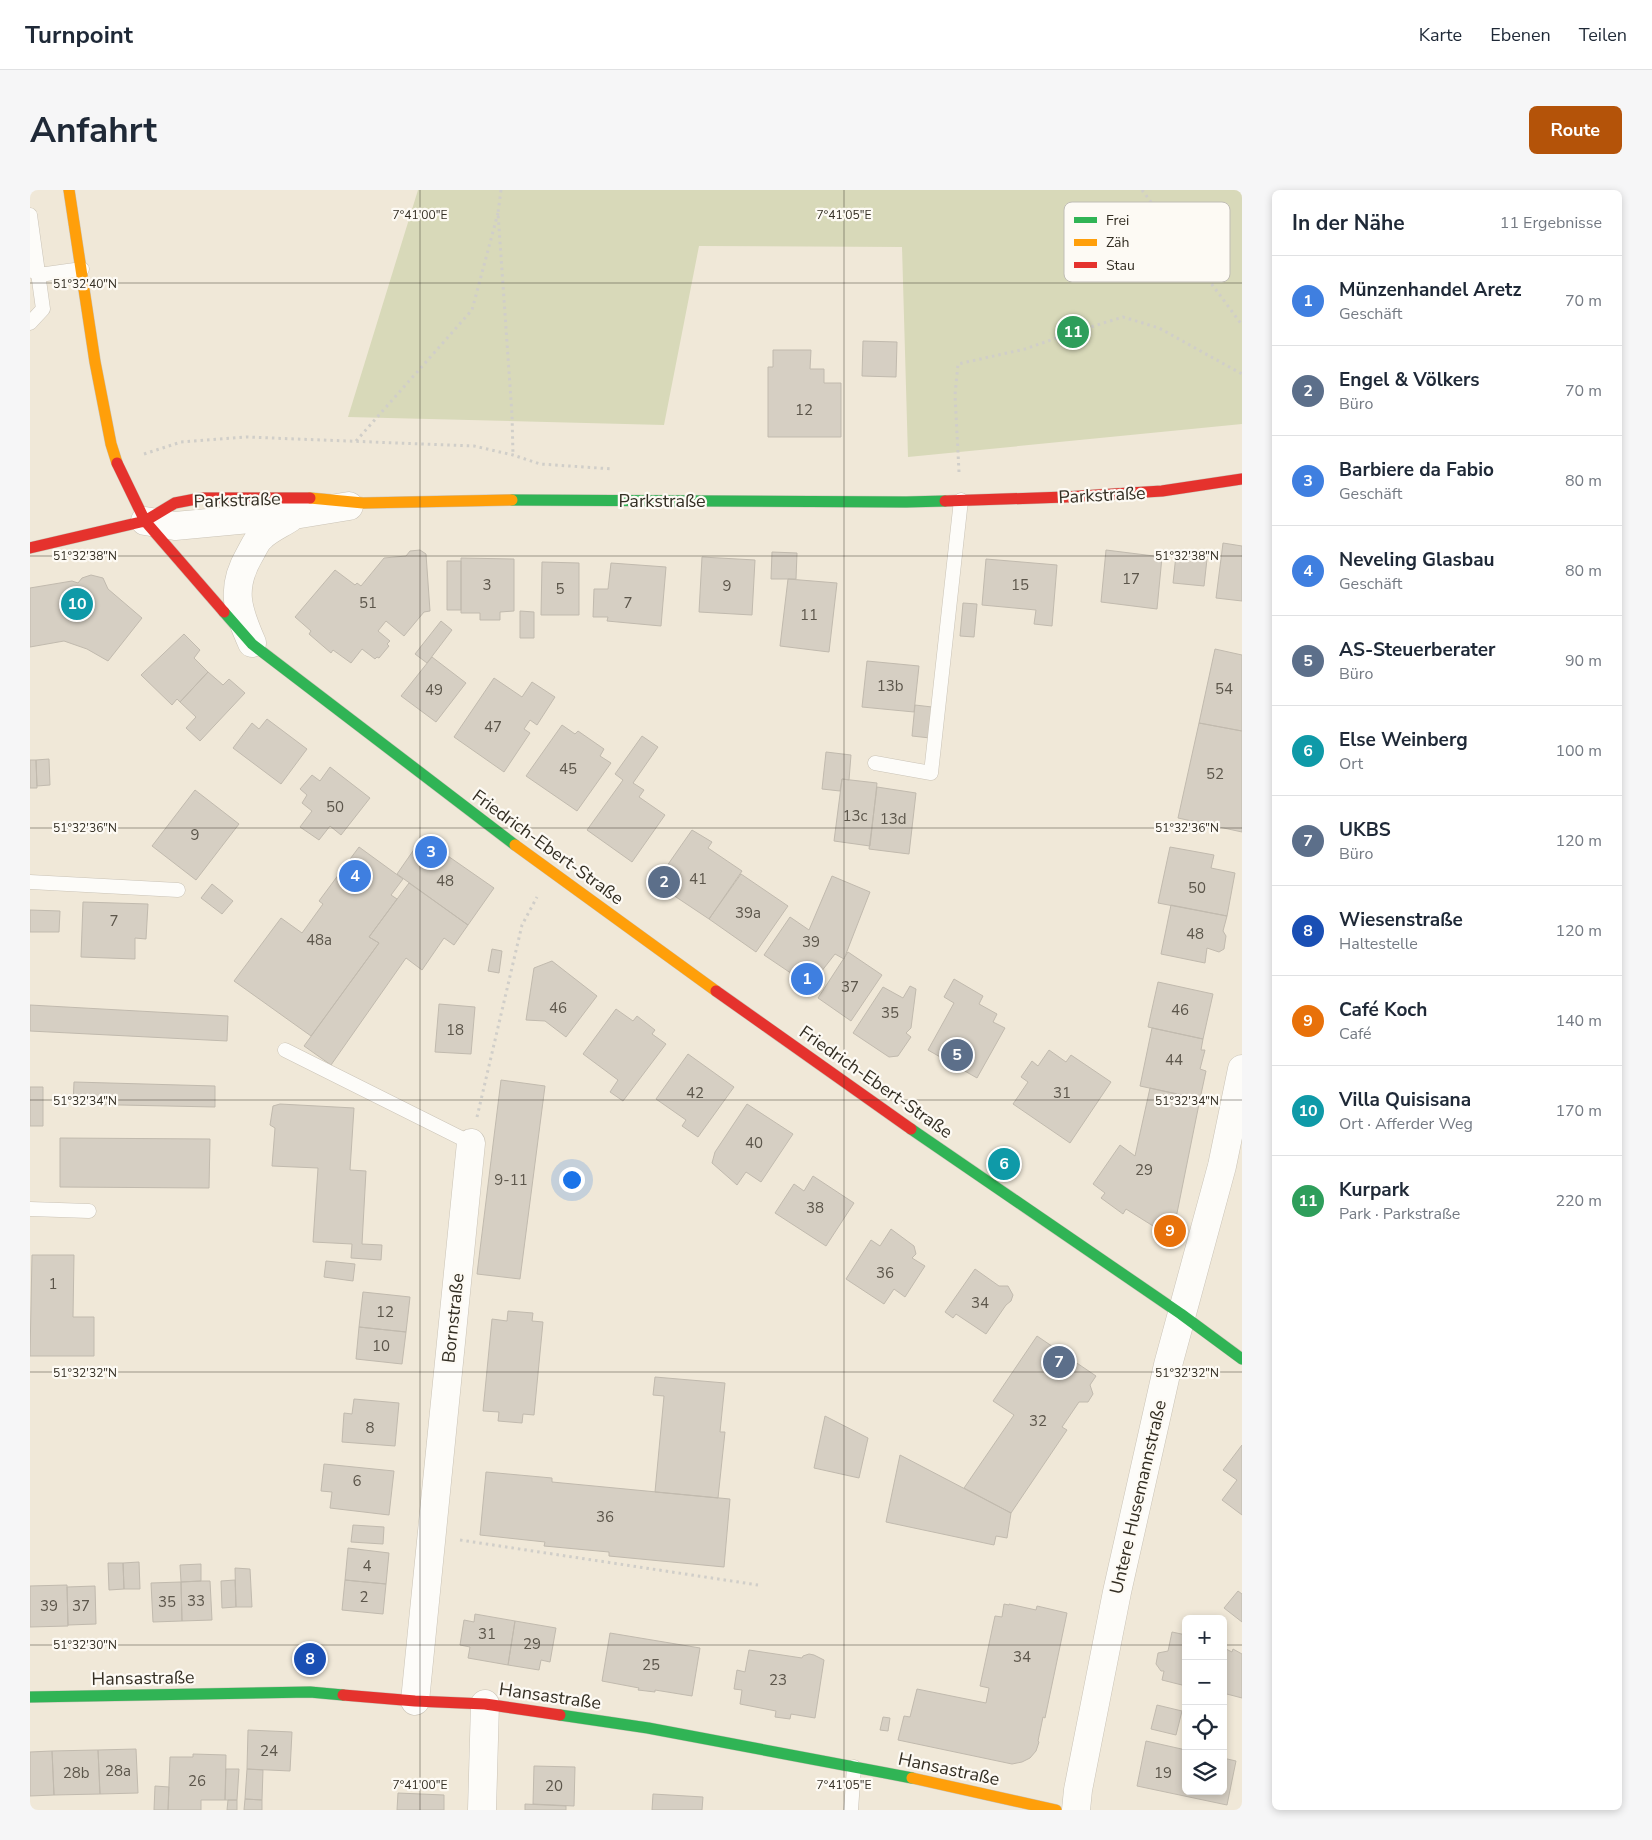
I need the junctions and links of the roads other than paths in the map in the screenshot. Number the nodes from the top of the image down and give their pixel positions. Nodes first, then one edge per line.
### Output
1 (69, 190) edge
2 (30, 215) edge
3 (82, 269) junction
4 (35, 272) edge
5 (30, 324) edge
6 (1242, 479) edge
7 (961, 500) junction
8 (363, 503) junction
9 (294, 515) junction
10 (145, 521) junction
11 (30, 548) edge
12 (252, 644) junction
13 (875, 763) dead end
14 (30, 882) edge
15 (178, 890) dead end
16 (285, 1050) dead end
17 (1242, 1069) edge
18 (471, 1143) joint
19 (30, 1209) edge
20 (89, 1211) dead end
21 (1181, 1314) junction
22 (1242, 1359) edge
23 (30, 1697) edge
24 (415, 1701) junction
25 (485, 1704) junction
26 (854, 1767) junction
27 (482, 1810) edge
28 (851, 1810) edge
29 (1056, 1810) edge
30 (1076, 1810) edge

1 - 3 main road, Friedrich-Ebert-Straße
2 - 4 lane
3 - 4 lane
3 - 10 main road, Friedrich-Ebert-Straße
4 - 5 lane
6 - 7 main road, Parkstraße
7 - 8 main road, Parkstraße
7 - 13 lane
8 - 9 street, Parkstraße
8 - 10 main road, Parkstraße
9 - 10 street, Parkstraße
9 - 12 street, Parkstraße
10 - 11 main road
10 - 12 main road, Friedrich-Ebert-Straße
12 - 21 main road, Friedrich-Ebert-Straße
14 - 15 lane
16 - 18 lane
17 - 21 street, Untere Husemannstraße
18 - 24 street, Bornstraße
19 - 20 lane
21 - 22 main road, Friedrich-Ebert-Straße
21 - 30 street, Untere Husemannstraße
23 - 24 main road, Hansastraße
24 - 25 main road, Hansastraße
25 - 26 main road, Hansastraße
25 - 27 street
26 - 28 lane
26 - 29 main road, Hansastraße

